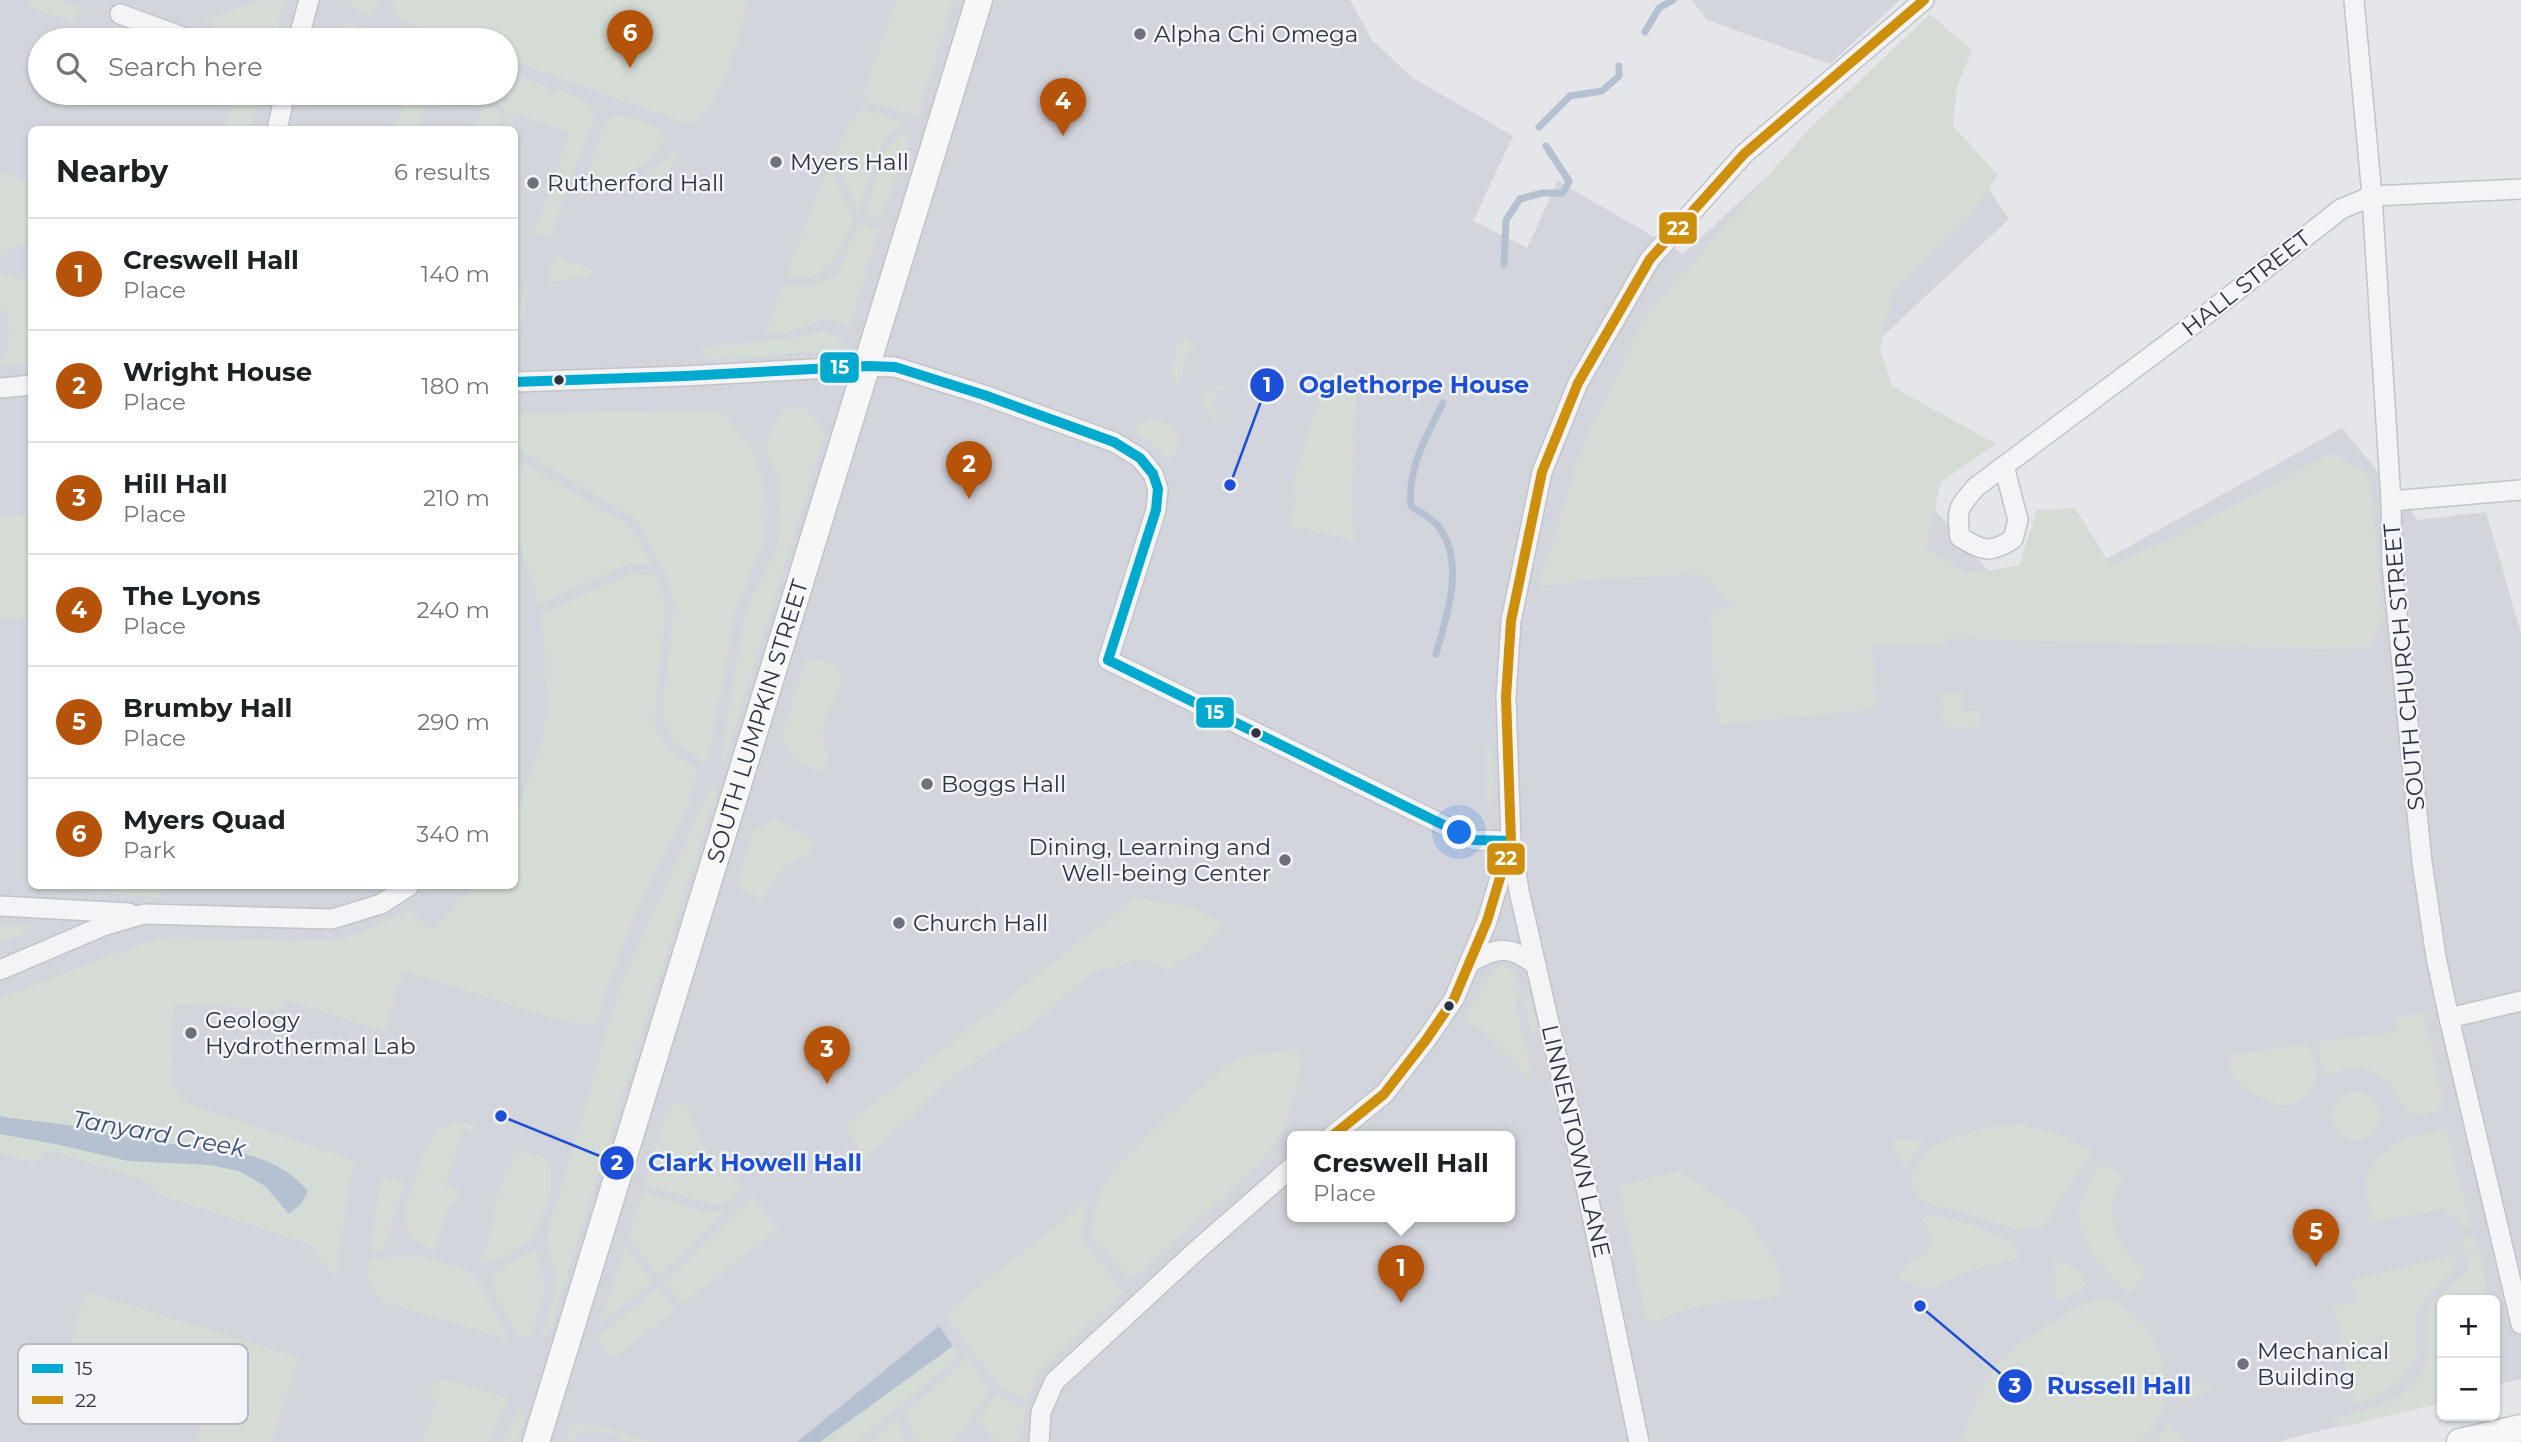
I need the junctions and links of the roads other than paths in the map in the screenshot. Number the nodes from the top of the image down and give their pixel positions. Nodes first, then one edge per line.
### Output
1 (309, 0) edge
2 (979, 0) edge
3 (1924, 0) edge
4 (2354, 0) edge
5 (120, 14) dead end
6 (158, 28) edge
7 (301, 28) edge
8 (283, 105) edge
9 (279, 126) edge
10 (2521, 189) edge
11 (2372, 196) junction
12 (868, 366) junction
13 (518, 382) edge
14 (28, 385) edge
15 (0, 388) edge
16 (2004, 466) dead end
17 (2521, 490) edge
18 (2391, 501) junction
19 (1511, 841) junction
20 (404, 889) edge
21 (0, 906) edge
22 (144, 914) junction
23 (1471, 962) junction
24 (1536, 965) junction
25 (0, 970) edge
26 (2521, 1002) edge
27 (2449, 1018) junction
28 (1338, 1131) edge
29 (1287, 1172) edge
30 (2521, 1324) edge
31 (2521, 1428) edge
32 (537, 1442) edge
33 (1039, 1442) edge
34 (1639, 1442) edge
35 (2460, 1442) edge

1 - 7 street
2 - 12 main road, SOUTH LUMPKIN STREET
3 - 19 street
4 - 11 street, SOUTH CHURCH STREET
5 - 6 street
8 - 9 street
10 - 11 street, HALL STREET
11 - 16 street, HALL STREET
11 - 18 street, SOUTH CHURCH STREET
12 - 13 street
12 - 19 street
12 - 32 main road, SOUTH LUMPKIN STREET
14 - 15 street
17 - 18 street
18 - 27 street, SOUTH CHURCH STREET
19 - 23 street
19 - 24 street, LINNENTOWN LANE
20 - 22 street
21 - 22 street
22 - 25 street
23 - 24 street
23 - 28 street
24 - 34 street, LINNENTOWN LANE
26 - 27 street
27 - 30 street, SOUTH CHURCH STREET
29 - 33 street
31 - 35 main road

